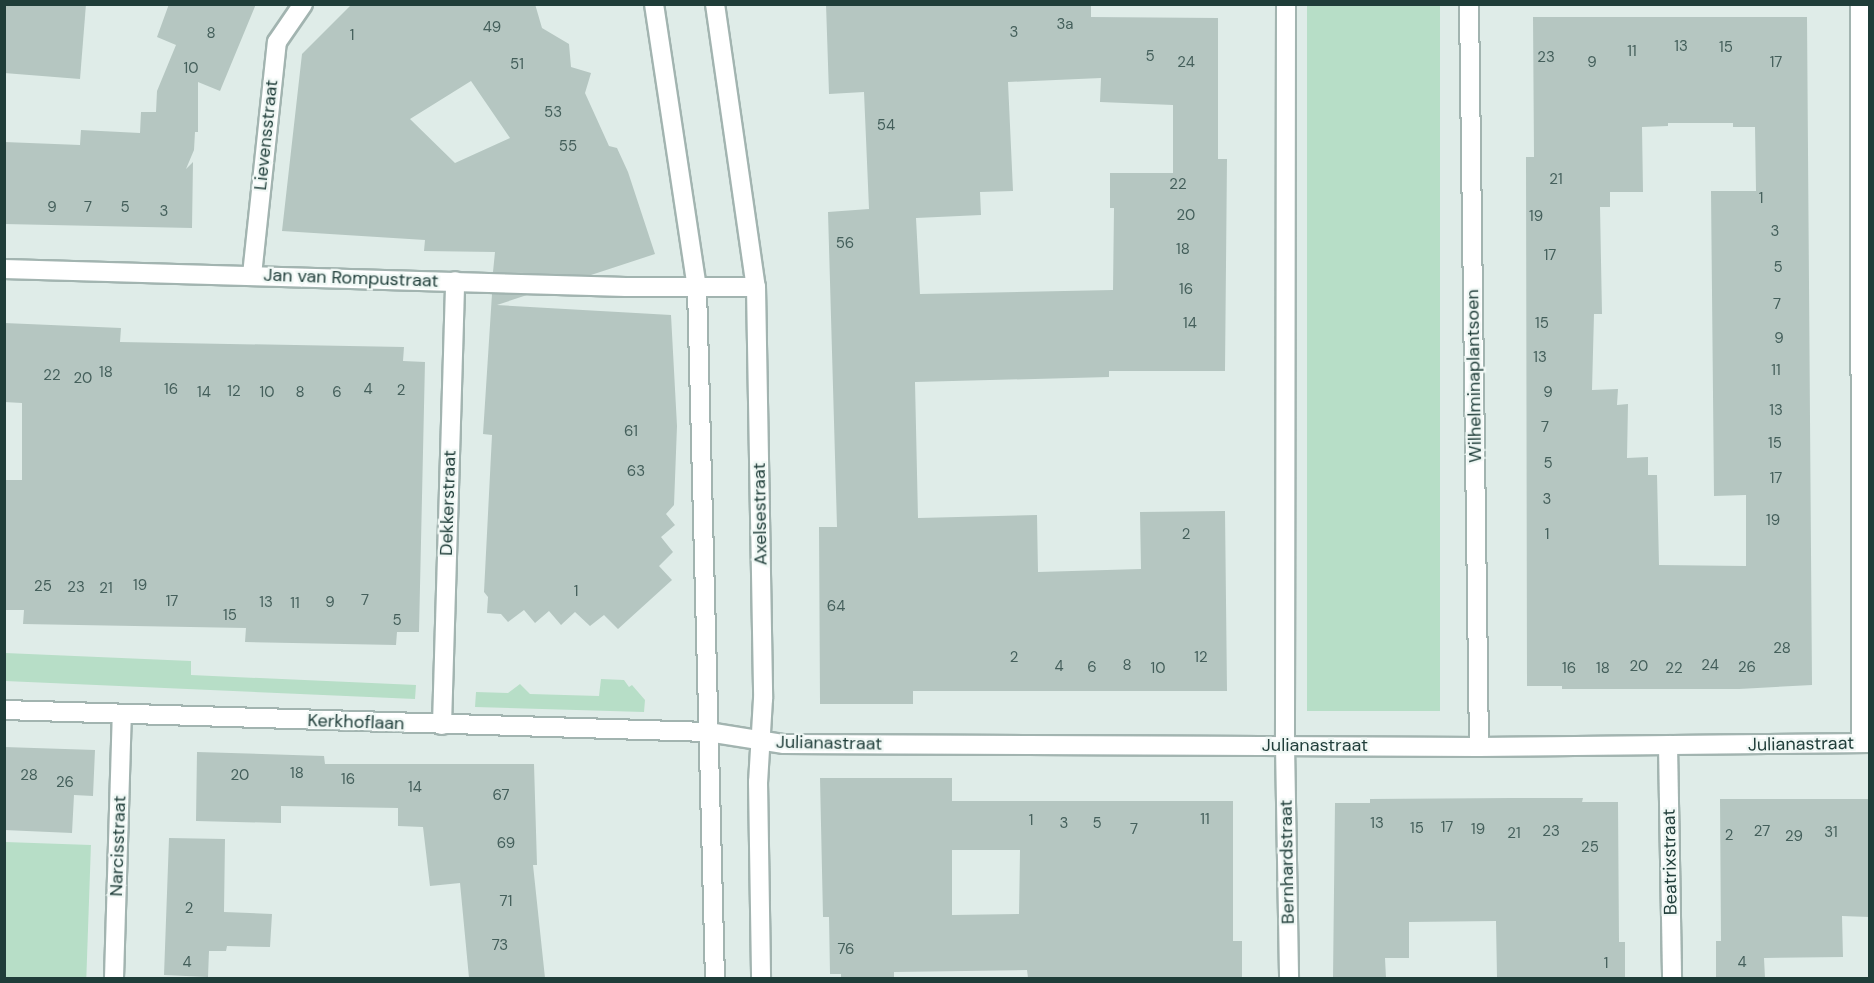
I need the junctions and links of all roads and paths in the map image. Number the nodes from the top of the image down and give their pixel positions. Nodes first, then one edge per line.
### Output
1 (303, 4) edge
2 (654, 4) edge
3 (714, 4) edge
4 (1286, 4) edge
5 (1469, 4) edge
6 (1860, 4) edge
7 (4, 269) edge
8 (252, 275) junction
9 (455, 281) junction
10 (756, 287) junction
11 (697, 288) junction
12 (4, 710) edge
13 (122, 714) junction
14 (442, 725) junction
15 (708, 732) junction
16 (760, 741) junction
17 (1865, 743) edge
18 (1285, 745) junction
19 (1668, 746) junction
20 (1479, 747) junction
21 (114, 978) edge
22 (715, 978) edge
23 (761, 978) edge
24 (1289, 978) edge
25 (1672, 978) edge

1 - 8 street, Lievensstraat
2 - 11 street
3 - 10 street, Axelsestraat
4 - 18 street
5 - 20 street, Wilhelminaplantsoen
6 - 17 street
7 - 8 street, Jan van Rompustraat
8 - 9 street, Jan van Rompustraat
9 - 11 street, Jan van Rompustraat
9 - 14 street, Dekkerstraat
10 - 11 street
10 - 16 street, Axelsestraat
11 - 15 street
12 - 13 street, Kerkhoflaan
13 - 14 street, Kerkhoflaan
13 - 21 street, Narcisstraat
14 - 15 street, Kerkhoflaan
15 - 16 street
15 - 22 street
16 - 18 street, Julianastraat
16 - 23 street, Axelsestraat
17 - 19 street, Julianastraat
18 - 20 street, Julianastraat
18 - 24 street, Bernhardstraat
19 - 20 street, Julianastraat
19 - 25 street, Beatrixstraat

